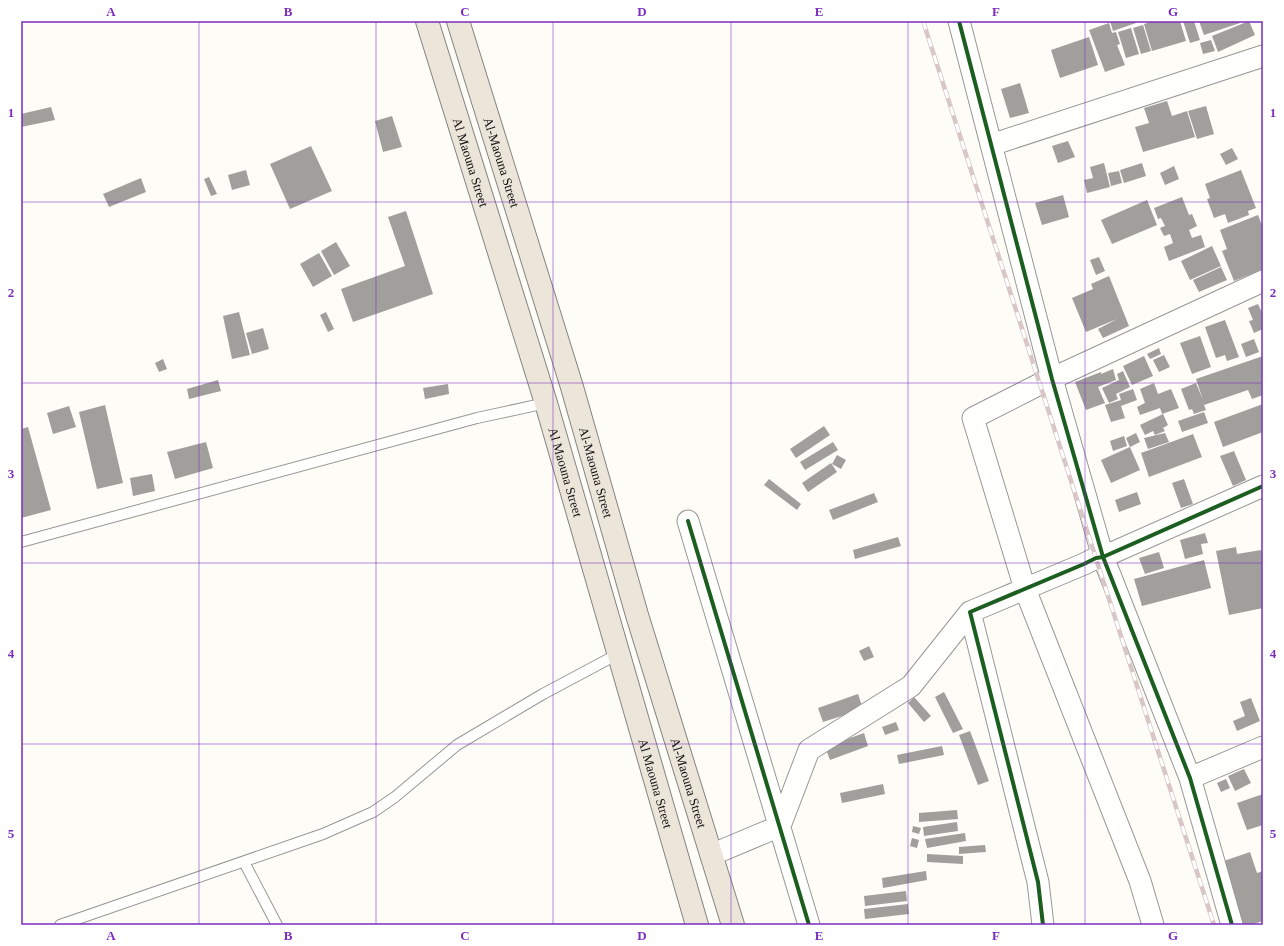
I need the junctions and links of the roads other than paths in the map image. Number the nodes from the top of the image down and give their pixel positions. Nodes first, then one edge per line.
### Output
1 (427, 21) edge
2 (458, 21) edge
3 (959, 21) edge
4 (1263, 56) edge
5 (991, 145) junction
6 (1263, 281) edge
7 (1052, 379) junction
8 (546, 403) junction
9 (1263, 486) edge
10 (688, 521) dead end
11 (21, 542) edge
12 (1103, 557) junction
13 (1025, 589) junction
14 (970, 612) junction
15 (618, 654) junction
16 (1263, 747) edge
17 (1190, 778) junction
18 (780, 826) junction
19 (711, 855) junction
20 (244, 862) junction
21 (60, 925) edge
22 (277, 925) edge
23 (697, 925) edge
24 (733, 925) edge
25 (809, 925) edge
26 (1043, 925) edge
27 (1153, 925) edge
28 (1232, 925) edge

1 - 8 highway, Al Maouna Street
2 - 19 highway, Al-Maouna Street
3 - 5 street
4 - 5 street
5 - 7 street
6 - 7 street
7 - 12 street
7 - 13 street
8 - 11 lane
8 - 15 highway, Al Maouna Street
9 - 12 street
10 - 18 street
12 - 13 street
12 - 17 street
13 - 14 street
13 - 27 street
14 - 18 street
14 - 26 street
15 - 20 lane
15 - 23 highway, Al Maouna Street
16 - 17 street
17 - 28 street
18 - 19 street
18 - 25 street
19 - 24 highway, Al-Maouna Street
20 - 21 lane
20 - 22 lane

